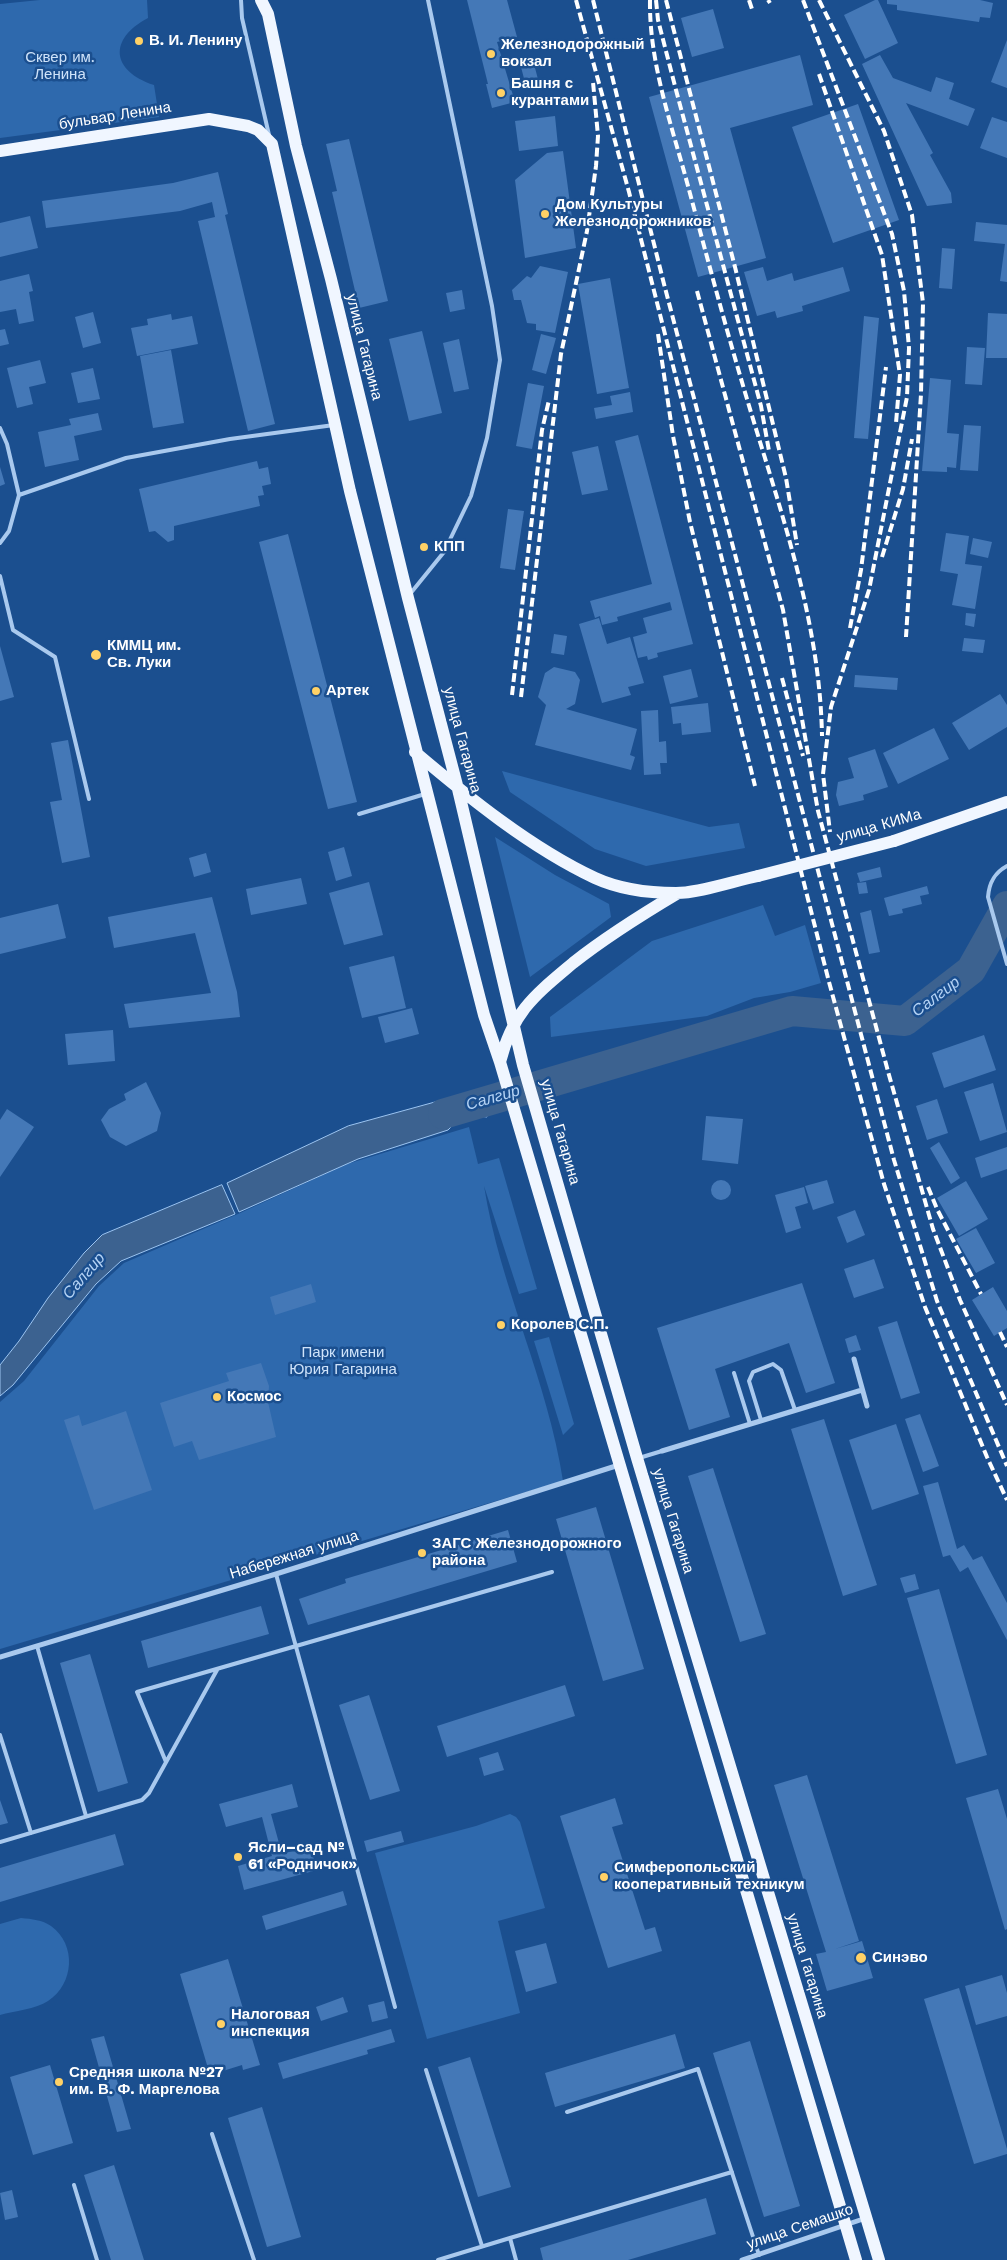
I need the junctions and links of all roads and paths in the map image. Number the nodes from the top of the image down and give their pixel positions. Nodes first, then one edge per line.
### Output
1 (241, 0) edge
2 (261, 0) edge
3 (428, 0) edge
4 (272, 144) junction
5 (0, 151) edge
6 (334, 425) junction
7 (0, 428) edge
8 (19, 495) junction
9 (0, 543) edge
10 (0, 576) edge
11 (408, 598) junction
12 (415, 752) junction
13 (458, 789) junction
14 (425, 794) junction
15 (89, 799) dead end
16 (1007, 802) edge
17 (359, 814) dead end
18 (1007, 866) edge
19 (678, 893) junction
20 (1007, 962) edge
21 (514, 1024) junction
22 (500, 1062) junction
23 (854, 1359) dead end
24 (734, 1373) dead end
25 (862, 1390) junction
26 (866, 1406) dead end
27 (794, 1410) junction
28 (761, 1420) junction
29 (750, 1424) junction
30 (662, 1452) joint
31 (637, 1459) junction
32 (618, 1465) junction
33 (552, 1572) dead end
34 (276, 1574) junction
35 (37, 1646) junction
36 (295, 1647) junction
37 (0, 1658) edge
38 (217, 1670) junction
39 (0, 1735) edge
40 (166, 1762) junction
41 (86, 1816) junction
42 (31, 1833) junction
43 (0, 1842) edge
44 (395, 2007) dead end
45 (426, 2070) dead end
46 (567, 2112) dead end
47 (212, 2134) dead end
48 (732, 2172) junction
49 (74, 2185) dead end
50 (866, 2218) junction
51 (845, 2224) junction
52 (510, 2238) junction
53 (482, 2246) junction
54 (759, 2254) junction
55 (98, 2260) edge
56 (254, 2260) edge
57 (438, 2260) edge
58 (516, 2260) edge
59 (742, 2260) edge
60 (856, 2260) edge
61 (879, 2260) edge

1 - 4 lane
2 - 11 main road, улица Гагарина
3 - 11 lane
4 - 5 main road, бульвар Ленина
4 - 6 main road
6 - 8 lane
6 - 12 main road
7 - 8 lane
8 - 9 lane
10 - 15 lane
11 - 13 main road, улица Гагарина
12 - 13 main road
12 - 14 main road
13 - 19 main road
13 - 21 main road, улица Гагарина
14 - 17 lane
14 - 22 main road
16 - 19 main road, улица КИМа, bridge
18 - 20 lane
19 - 21 main road
21 - 22 main road
21 - 31 main road, улица Гагарина
22 - 32 main road
23 - 25 street
24 - 29 lane
25 - 26 street
25 - 27 street
27 - 28 street
27 - 28 lane
28 - 29 street
29 - 30 street
30 - 31 lane
31 - 50 main road, улица Гагарина
32 - 34 street, Набережная улица
32 - 51 main road
33 - 36 lane
34 - 35 street, Набережная улица
34 - 36 lane
35 - 37 street, Набережная улица
35 - 41 lane
36 - 38 lane
36 - 44 lane
38 - 40 lane
38 - 40 lane
39 - 42 lane
40 - 41 lane
41 - 42 lane
42 - 43 lane
45 - 53 lane
46 - 48 lane
47 - 56 lane
48 - 52 lane
48 - 54 lane
49 - 55 lane
50 - 51 street, улица Семашко
50 - 61 main road, улица Гагарина
51 - 54 street, улица Семашко
51 - 60 main road
52 - 53 lane
52 - 58 lane
53 - 57 lane
54 - 59 street, улица Семашко

